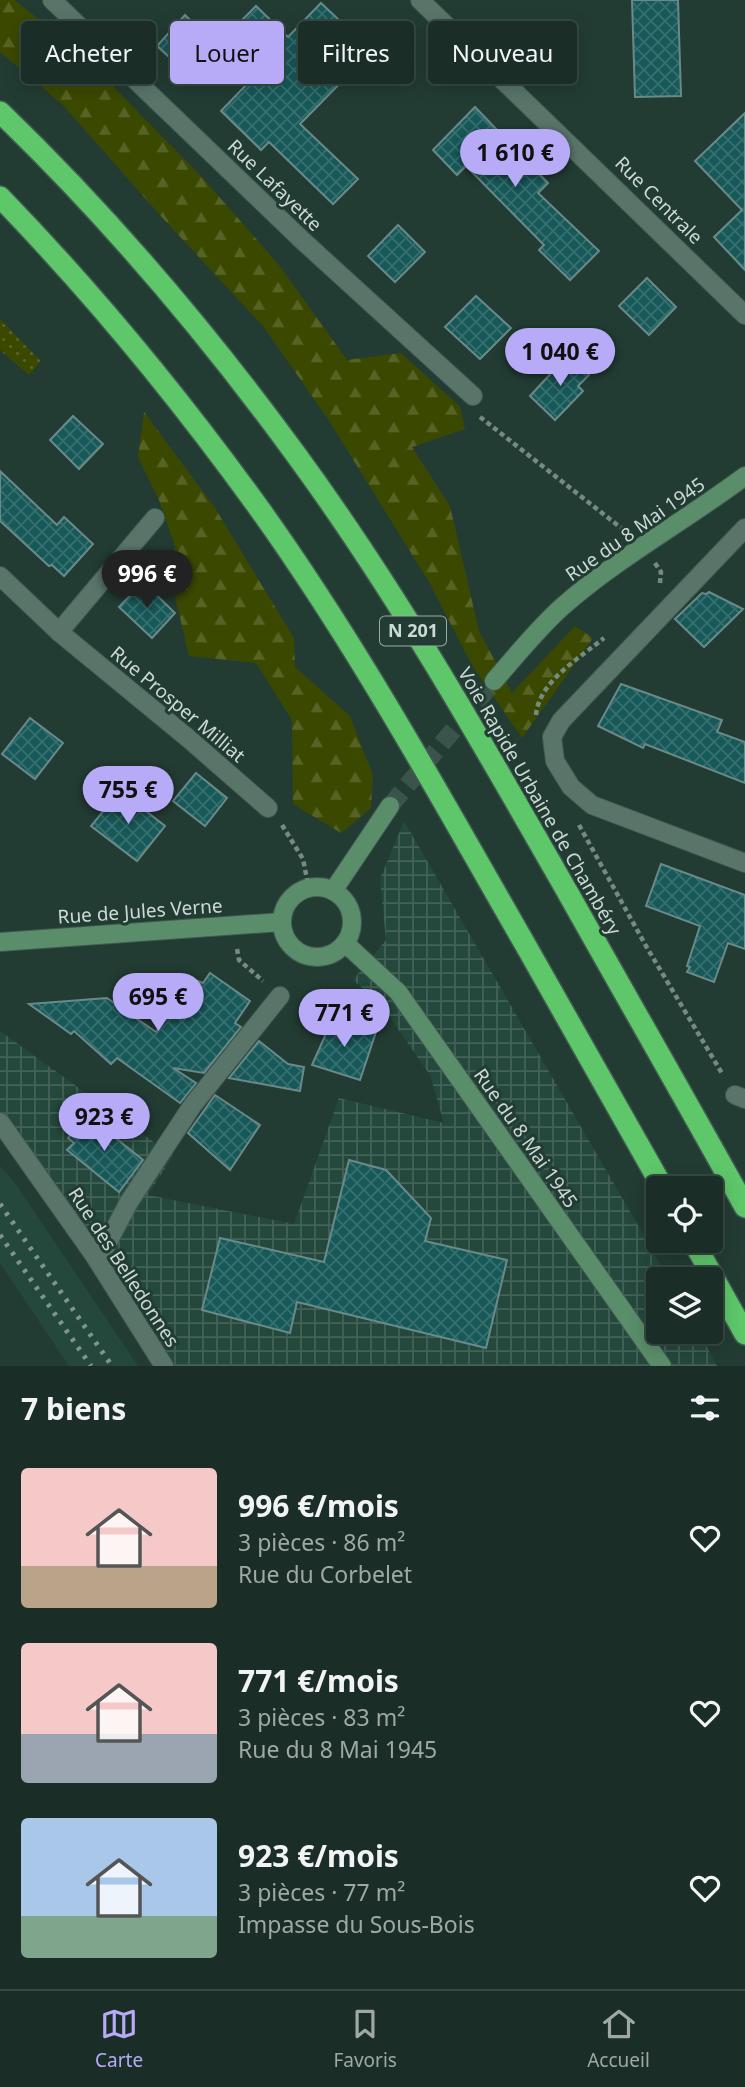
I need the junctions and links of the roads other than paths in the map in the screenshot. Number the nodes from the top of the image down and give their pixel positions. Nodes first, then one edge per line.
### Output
1 (52, 0) edge
2 (420, 0) edge
3 (0, 113) edge
4 (0, 197) edge
5 (745, 315) edge
6 (473, 396) road end
7 (745, 476) edge
8 (155, 518) dead end
9 (745, 528) edge
10 (0, 576) edge
11 (58, 632) junction
12 (494, 681) tunnel mouth
13 (390, 806) tunnel mouth
14 (268, 808) dead end
15 (745, 863) edge
16 (333, 891) junction
17 (282, 922) junction
18 (0, 942) edge
19 (345, 944) junction
20 (280, 996) road end
21 (0, 1122) edge
22 (656, 1176) edge
23 (745, 1208) edge
24 (699, 1253) edge
25 (98, 1262) junction
26 (745, 1334) edge
27 (164, 1366) edge
28 (662, 1366) edge

1 - 6 street, Rue Lafayette
2 - 5 street, Rue Centrale
3 - 23 highway, Voie Rapide Urbaine de Chambéry / N 201
4 - 22 highway, N 201
7 - 12 main road, Rue du 8 Mai 1945
8 - 11 street
9 - 15 street
10 - 11 street, Rue Prosper Milliat
11 - 14 street, Rue Prosper Milliat
13 - 16 main road
16 - 17 main road
16 - 19 main road
17 - 18 main road, Rue de Jules Verne
17 - 19 main road
19 - 28 main road, Rue du 8 Mai 1945
20 - 25 street
21 - 25 street, Rue des Belledonnes
24 - 26 highway
25 - 27 street, Rue des Belledonnes

